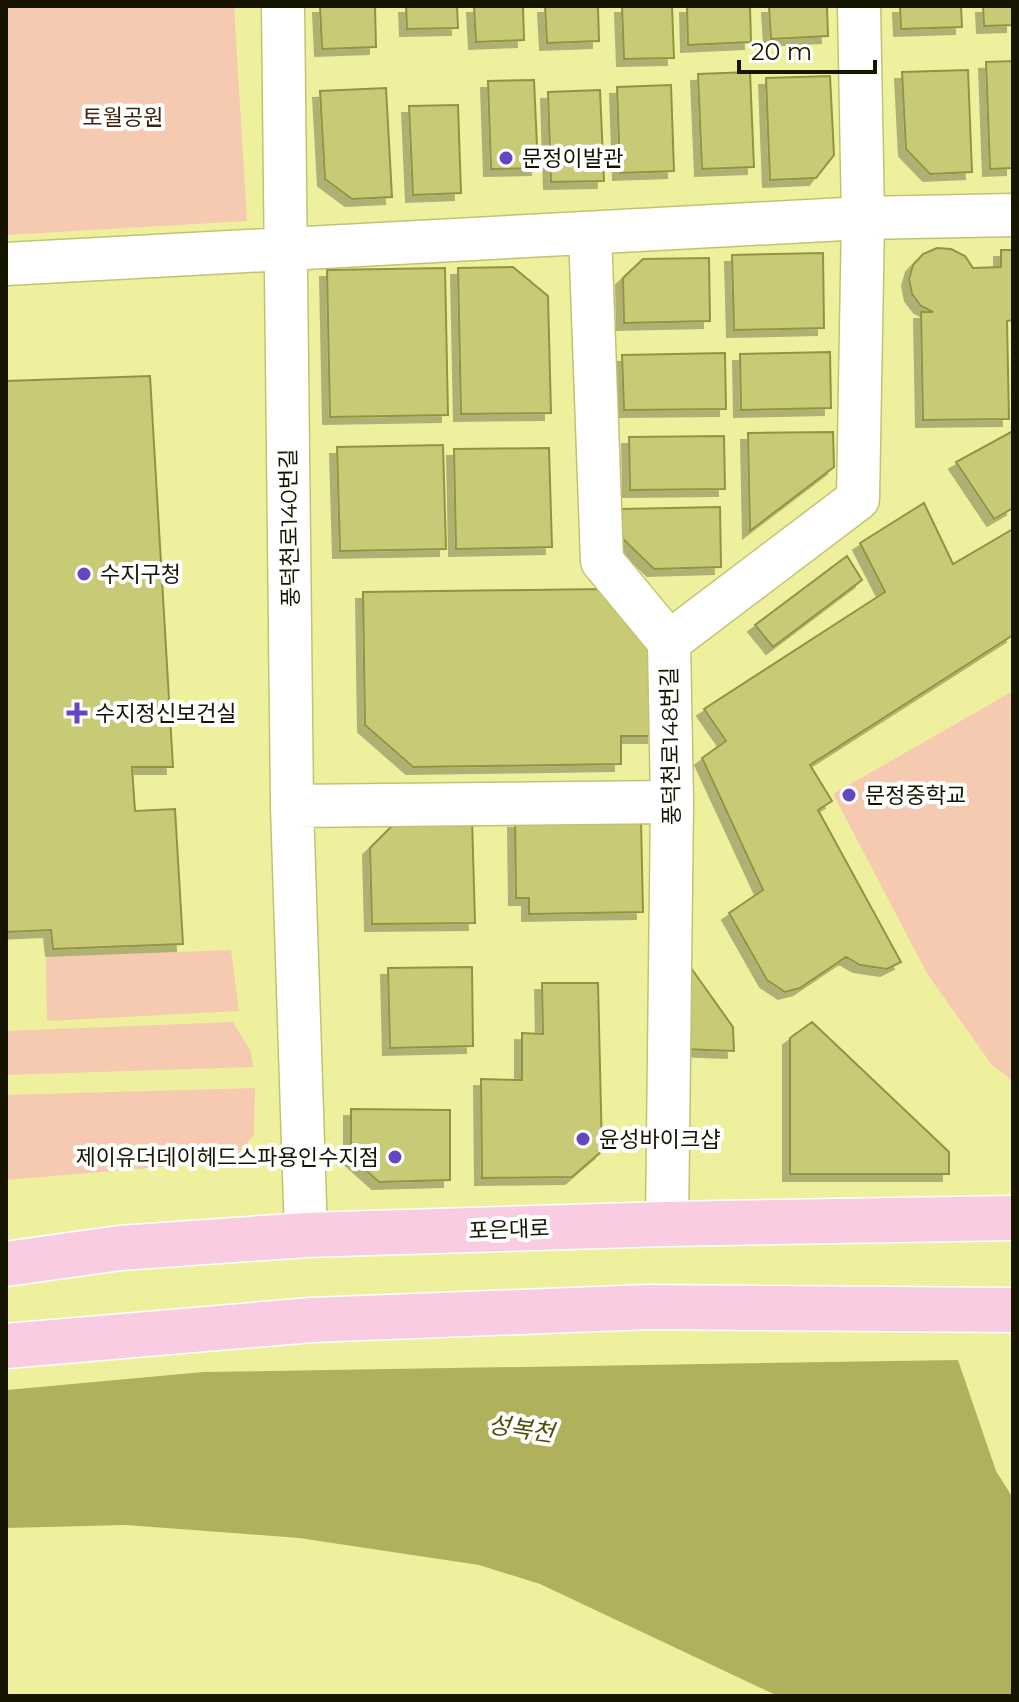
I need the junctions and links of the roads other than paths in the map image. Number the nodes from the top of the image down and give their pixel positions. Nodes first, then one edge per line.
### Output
1 (283, 6) edge
2 (859, 6) edge
3 (1013, 215) edge
4 (863, 218) junction
5 (590, 233) junction
6 (286, 249) junction
7 (6, 264) edge
8 (669, 642) junction
9 (672, 802) junction
10 (292, 806) junction
11 (1013, 1218) edge
12 (667, 1224) junction
13 (306, 1235) junction
14 (6, 1264) edge
15 (1013, 1310) edge
16 (6, 1346) edge

1 - 6 street, 풍덕천로140번길
2 - 4 street, 풍덕천로148번길
3 - 4 street
4 - 5 street
4 - 8 street, 풍덕천로148번길
5 - 6 street
5 - 8 street
6 - 7 street
6 - 10 street, 풍덕천로140번길
8 - 9 street, 풍덕천로148번길
9 - 10 street
9 - 12 street, 풍덕천로148번길
10 - 13 street, 풍덕천로140번길
11 - 12 main road, 포은대로
12 - 13 main road, 포은대로
13 - 14 main road, 포은대로
15 - 16 main road

